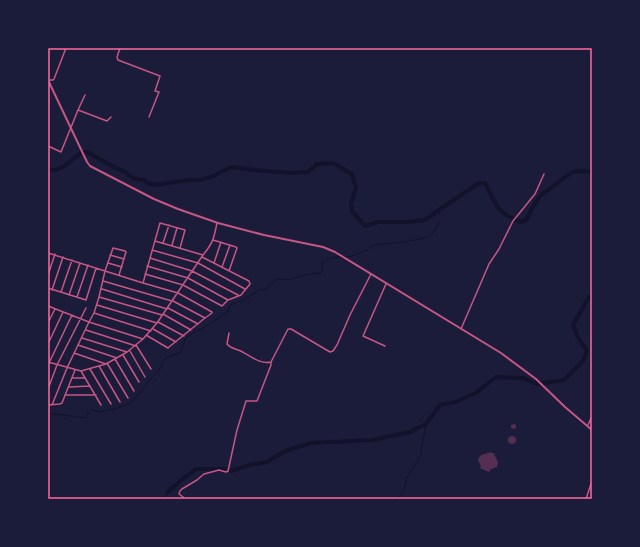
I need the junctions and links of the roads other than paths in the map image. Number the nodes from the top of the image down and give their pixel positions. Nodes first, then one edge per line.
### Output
1 (66, 48) edge
2 (120, 48) edge
3 (48, 80) edge
4 (85, 95) dead end
5 (78, 110) junction
6 (111, 117) dead end
7 (149, 117) dead end
8 (71, 128) junction
9 (48, 146) edge
10 (544, 174) dead end
11 (218, 222) junction
12 (169, 226) junction
13 (177, 228) junction
14 (213, 240) junction
15 (155, 241) junction
16 (221, 242) junction
17 (163, 244) junction
18 (230, 245) junction
19 (172, 246) junction
20 (180, 248) junction
21 (152, 250) junction
22 (48, 253) edge
23 (54, 254) junction
24 (110, 255) junction
25 (203, 256) junction
26 (63, 257) junction
27 (150, 258) junction
28 (72, 260) junction
29 (124, 260) junction
30 (80, 263) junction
31 (108, 263) junction
32 (214, 263) junction
33 (198, 264) junction
34 (88, 265) junction
35 (148, 266) junction
36 (122, 267) junction
37 (222, 267) junction
38 (96, 268) junction
39 (105, 271) junction
40 (192, 271) junction
41 (229, 271) junction
42 (145, 274) junction
43 (371, 274) junction
44 (48, 275) edge
45 (119, 275) junction
46 (188, 278) junction
47 (103, 281) junction
48 (143, 283) junction
49 (386, 284) junction
50 (183, 285) junction
51 (48, 288) edge
52 (102, 289) junction
53 (245, 289) junction
54 (52, 290) junction
55 (61, 292) junction
56 (178, 293) junction
57 (69, 295) junction
58 (239, 296) junction
59 (77, 297) junction
60 (99, 297) junction
61 (228, 300) junction
62 (172, 301) junction
63 (97, 305) junction
64 (48, 306) edge
65 (86, 308) dead end
66 (167, 308) junction
67 (55, 309) junction
68 (63, 312) junction
69 (94, 313) junction
70 (162, 315) junction
71 (72, 316) junction
72 (205, 318) junction
73 (80, 319) junction
74 (89, 322) junction
75 (157, 322) junction
76 (48, 323) edge
77 (198, 324) junction
78 (152, 329) junction
79 (461, 329) junction
80 (86, 330) junction
81 (191, 330) junction
82 (151, 331) junction
83 (229, 333) dead end
84 (146, 335) junction
85 (184, 336) junction
86 (82, 338) junction
87 (143, 339) junction
88 (176, 342) junction
89 (48, 344) edge
90 (78, 345) junction
91 (136, 345) junction
92 (385, 346) dead end
93 (128, 351) junction
94 (74, 353) junction
95 (123, 355) junction
96 (116, 359) junction
97 (271, 362) junction
98 (48, 363) edge
99 (107, 363) junction
100 (57, 365) junction
101 (98, 366) junction
102 (68, 368) junction
103 (90, 368) junction
104 (151, 369) dead end
105 (76, 370) junction
106 (81, 371) junction
107 (145, 377) dead end
108 (72, 378) junction
109 (85, 378) junction
110 (139, 382) dead end
111 (90, 386) junction
112 (68, 387) junction
113 (48, 389) edge
114 (134, 391) dead end
115 (65, 395) junction
116 (96, 395) junction
117 (128, 398) dead end
118 (120, 402) dead end
119 (52, 404) junction
120 (111, 404) dead end
121 (48, 405) edge
122 (101, 405) dead end
123 (592, 416) edge
124 (588, 425) junction
125 (592, 430) edge
126 (592, 481) edge
127 (184, 499) edge
128 (586, 499) edge

1 - 3 street
2 - 7 street
3 - 8 street
4 - 5 street
5 - 6 street
5 - 8 street
8 - 9 street
8 - 11 street
10 - 79 street
11 - 14 street
11 - 43 street
12 - 13 street
12 - 15 street
12 - 17 street
13 - 19 street
13 - 20 street
14 - 16 street
14 - 25 street
15 - 17 street
15 - 21 street
16 - 18 street
16 - 32 street
17 - 19 street
18 - 37 street
18 - 41 street
19 - 20 street
20 - 25 street
21 - 27 street
21 - 33 street
22 - 23 street
23 - 26 street
23 - 44 street
24 - 29 street
24 - 29 street
24 - 31 street
25 - 32 street
25 - 33 street
26 - 28 street
26 - 54 street
27 - 35 street
27 - 40 street
28 - 30 street
28 - 55 street
29 - 36 street
30 - 34 street
30 - 57 street
31 - 36 street
31 - 39 street
32 - 37 street
33 - 40 street
33 - 53 street
34 - 38 street
34 - 59 street
35 - 42 street
35 - 46 street
36 - 45 street
37 - 41 street
38 - 39 street
38 - 59 street
39 - 45 street
39 - 47 street
40 - 46 street
40 - 58 street
41 - 53 street
42 - 48 street
42 - 50 street
43 - 49 street
43 - 97 street
45 - 48 street
46 - 50 street
46 - 61 street
47 - 52 street
47 - 62 street
48 - 56 street
49 - 79 street
49 - 92 street
50 - 56 street
50 - 61 street
51 - 54 street
52 - 60 street
52 - 66 street
53 - 58 street
54 - 55 street
55 - 57 street
56 - 62 street
56 - 72 street
57 - 59 street
58 - 61 street
60 - 63 street
60 - 70 street
62 - 66 street
62 - 72 street
63 - 69 street
63 - 75 street
64 - 67 street
65 - 73 street
66 - 70 street
66 - 77 street
67 - 68 street
67 - 76 street
68 - 71 street
68 - 89 street
69 - 74 street
69 - 82 street
70 - 75 street
70 - 81 street
71 - 73 street
71 - 98 street
72 - 77 street
73 - 74 street
73 - 100 street
74 - 80 street
74 - 87 street
75 - 78 street
75 - 85 street
77 - 81 street
78 - 82 street
78 - 88 street
79 - 124 street
80 - 86 street
80 - 91 street
81 - 85 street
82 - 84 street
83 - 97 street
84 - 87 street
84 - 88 street
85 - 88 street
86 - 90 street
86 - 93 street
87 - 91 street
90 - 94 street
90 - 96 street
91 - 93 street
91 - 104 street
93 - 95 street
93 - 107 street
94 - 99 street
94 - 102 street
95 - 96 street
95 - 110 street
96 - 99 street
96 - 114 street
97 - 127 street
98 - 100 street
99 - 101 street
99 - 117 street
100 - 102 street
100 - 113 street
101 - 103 street
101 - 118 street
102 - 105 street
102 - 119 street
103 - 106 street
103 - 120 street
105 - 106 street
105 - 108 street
106 - 109 street
108 - 109 street
108 - 112 street
109 - 111 street
111 - 112 street
111 - 116 street
112 - 115 street
115 - 116 street
115 - 119 street
116 - 122 street
119 - 121 street
123 - 124 street
124 - 125 street
126 - 128 street

